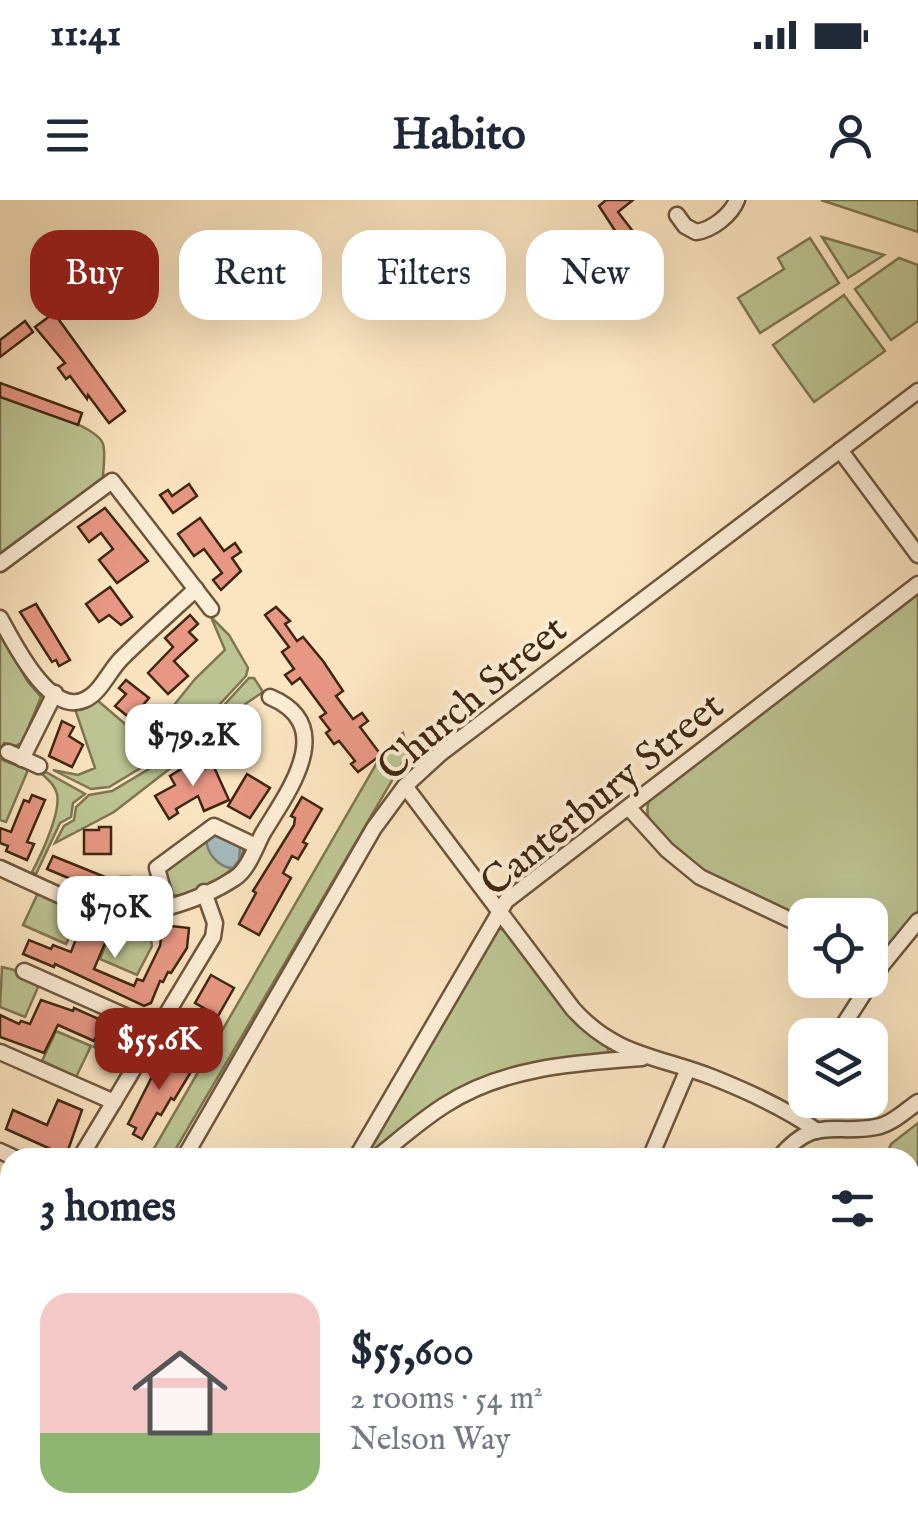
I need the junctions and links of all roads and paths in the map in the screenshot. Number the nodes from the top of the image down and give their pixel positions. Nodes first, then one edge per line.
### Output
1 (737, 200) edge
2 (678, 215) dead end
3 (918, 391) edge
4 (840, 450) junction
5 (918, 555) edge
6 (0, 564) edge
7 (918, 584) edge
8 (196, 589) junction
9 (211, 609) dead end
10 (0, 618) edge
11 (55, 693) junction
12 (270, 698) dead end
13 (39, 766) dead end
14 (406, 786) junction
15 (629, 808) junction
16 (256, 846) junction
17 (0, 868) edge
18 (204, 892) junction
19 (168, 908) junction
20 (500, 910) junction
21 (788, 919) edge
22 (918, 921) edge
23 (888, 950) edge
24 (24, 970) dead end
25 (158, 1030) junction
26 (0, 1052) edge
27 (648, 1058) junction
28 (688, 1069) junction
29 (114, 1102) junction
30 (918, 1102) edge
31 (788, 1112) edge
32 (800, 1118) edge
33 (816, 1131) junction
34 (86, 1148) edge
35 (190, 1148) edge
36 (362, 1148) edge
37 (389, 1148) edge
38 (654, 1148) edge
39 (789, 1148) edge

1 - 2 street
3 - 4 street, Church Street
4 - 5 street
4 - 14 street, Church Street
6 - 8 street
7 - 15 street, Canterbury Street
8 - 9 street
8 - 11 street
10 - 11 street
11 - 13 street
12 - 16 street
14 - 20 street
14 - 35 street, Church Street
15 - 20 street, Canterbury Street
15 - 21 street
16 - 18 street
16 - 19 street
17 - 19 street
18 - 19 street
18 - 25 street
20 - 27 street
20 - 36 street, Canterbury Street
22 - 23 street
24 - 25 street
25 - 29 street
26 - 29 street
27 - 28 street
27 - 37 street
28 - 31 street
28 - 38 street
29 - 34 street
30 - 33 street
32 - 33 street
33 - 39 street

